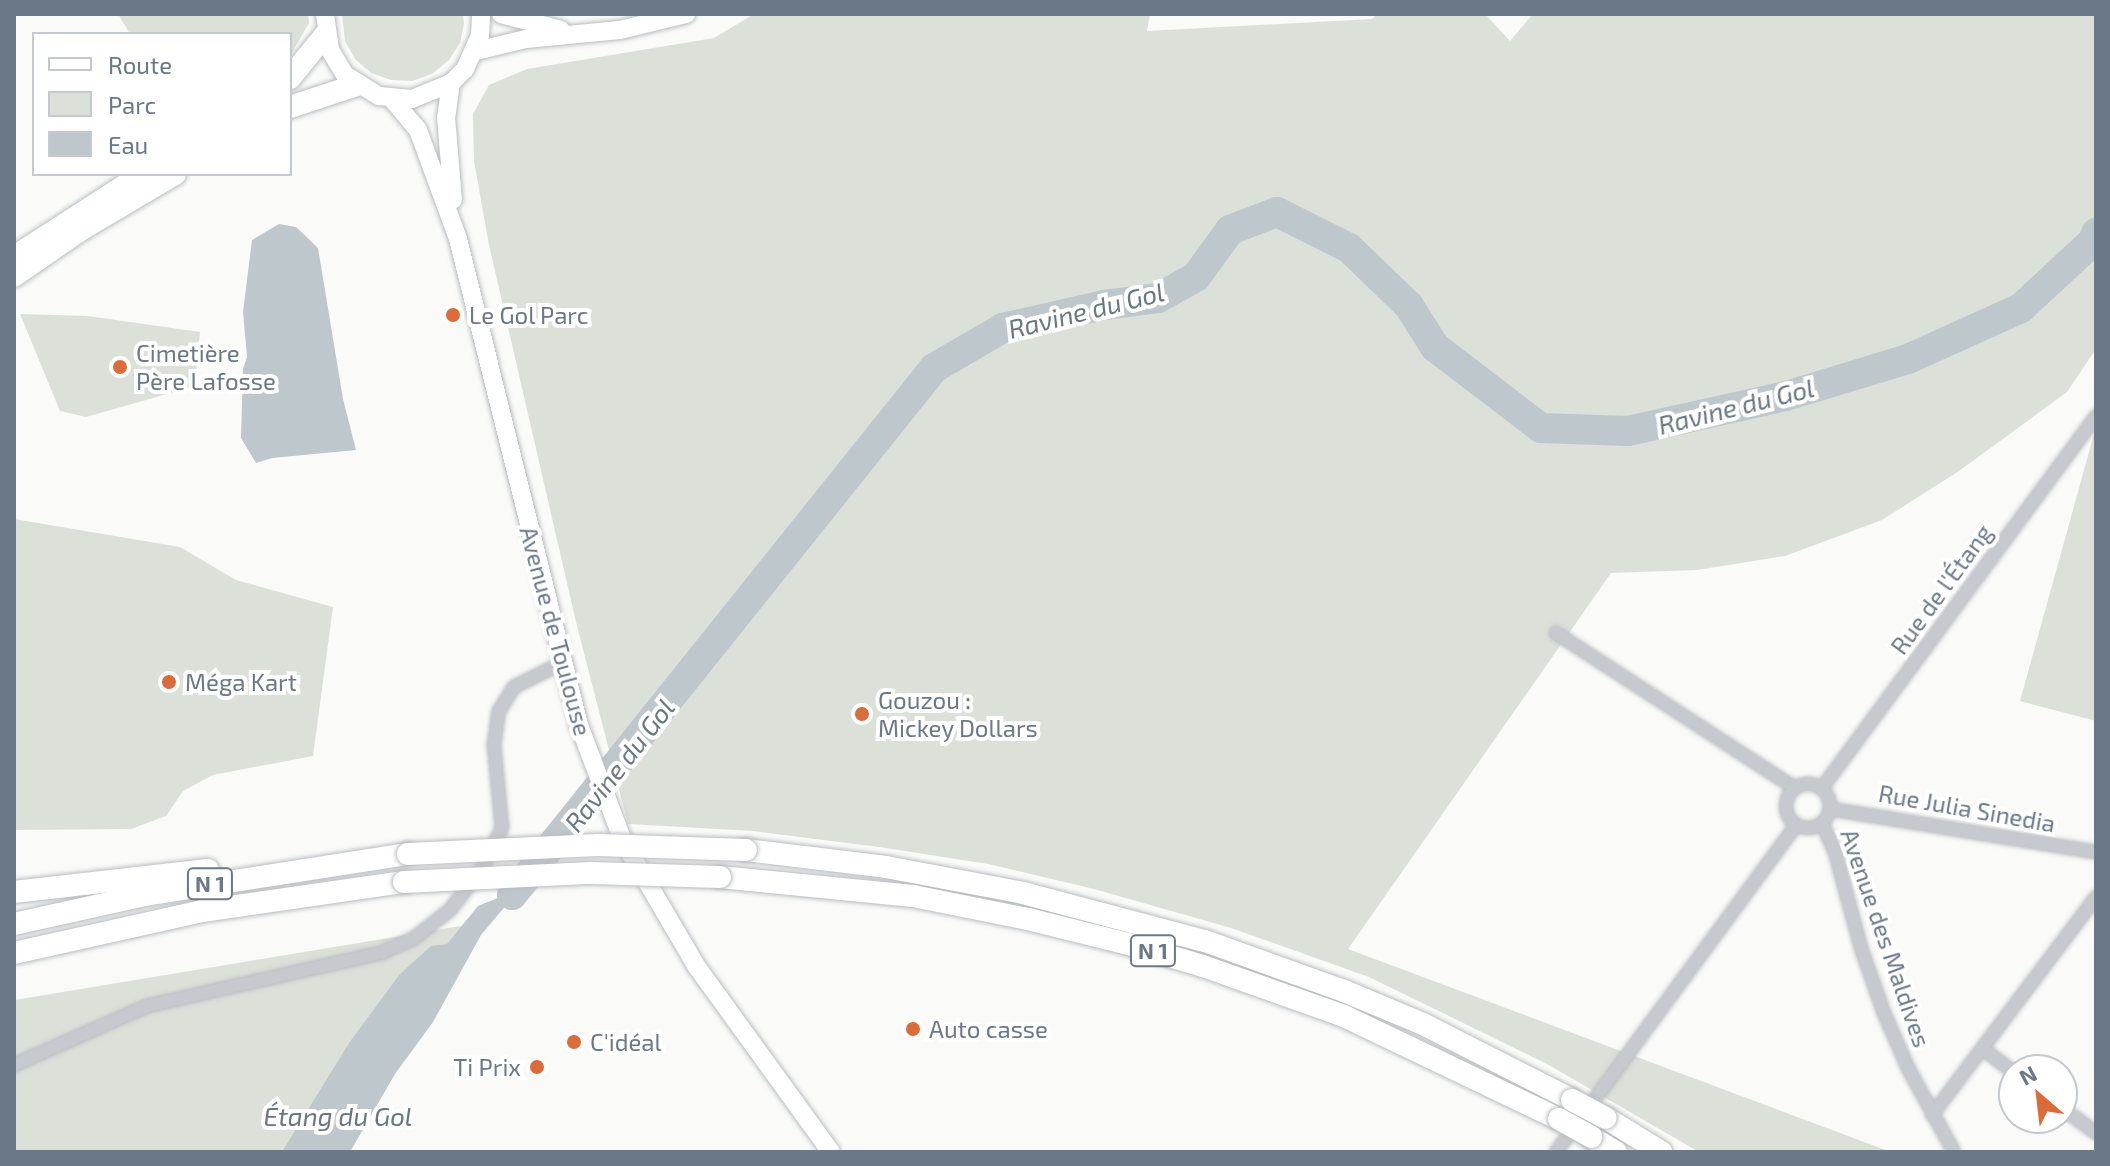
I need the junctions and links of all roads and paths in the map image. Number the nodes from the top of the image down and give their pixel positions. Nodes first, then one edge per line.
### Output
1 (481, 14) edge
2 (501, 14) edge
3 (686, 14) edge
4 (325, 25) edge
5 (572, 32) junction
6 (476, 51) junction
7 (292, 75) edge
8 (451, 83) junction
9 (357, 85) junction
10 (392, 99) junction
11 (292, 106) edge
12 (140, 176) edge
13 (172, 176) edge
14 (458, 239) junction
15 (14, 257) edge
16 (14, 276) edge
17 (2096, 416) edge
18 (1556, 633) dead end
19 (562, 663) junction
20 (1795, 788) junction
21 (1822, 788) junction
22 (1830, 809) junction
23 (1822, 823) junction
24 (1796, 825) junction
25 (2096, 852) edge
26 (408, 854) junction
27 (14, 892) edge
28 (2096, 897) edge
29 (14, 924) edge
30 (14, 953) edge
31 (1983, 1049) junction
32 (1998, 1060) edge
33 (14, 1065) edge
34 (1932, 1115) junction
35 (2078, 1120) edge
36 (2096, 1133) edge
37 (831, 1152) edge
38 (1556, 1152) edge
39 (1616, 1152) edge
40 (1661, 1152) edge
41 (1954, 1152) edge

1 - 6 main road
2 - 5 main road
3 - 5 main road
4 - 7 highway
4 - 9 main road
5 - 6 main road
6 - 8 main road
8 - 10 main road
8 - 14 main road, Avenue de Toulouse
9 - 10 main road
9 - 11 highway
10 - 14 main road, Avenue de Toulouse
12 - 15 highway
13 - 16 highway
14 - 19 main road, Avenue de Toulouse
17 - 21 street, Rue de l'Étang
18 - 20 street
19 - 33 street
19 - 37 main road, Avenue de Toulouse
20 - 21 street
20 - 24 street
21 - 22 street
22 - 23 street
22 - 25 street, Rue Julia Sinedia
23 - 24 street
23 - 34 street, Avenue des Maldives
24 - 38 street
26 - 27 highway
26 - 29 highway, N 1
26 - 40 highway, N 1, bridge
28 - 31 street
30 - 39 highway, N 1, bridge
31 - 32 street
31 - 34 street
34 - 41 street, Avenue des Maldives
35 - 36 street

